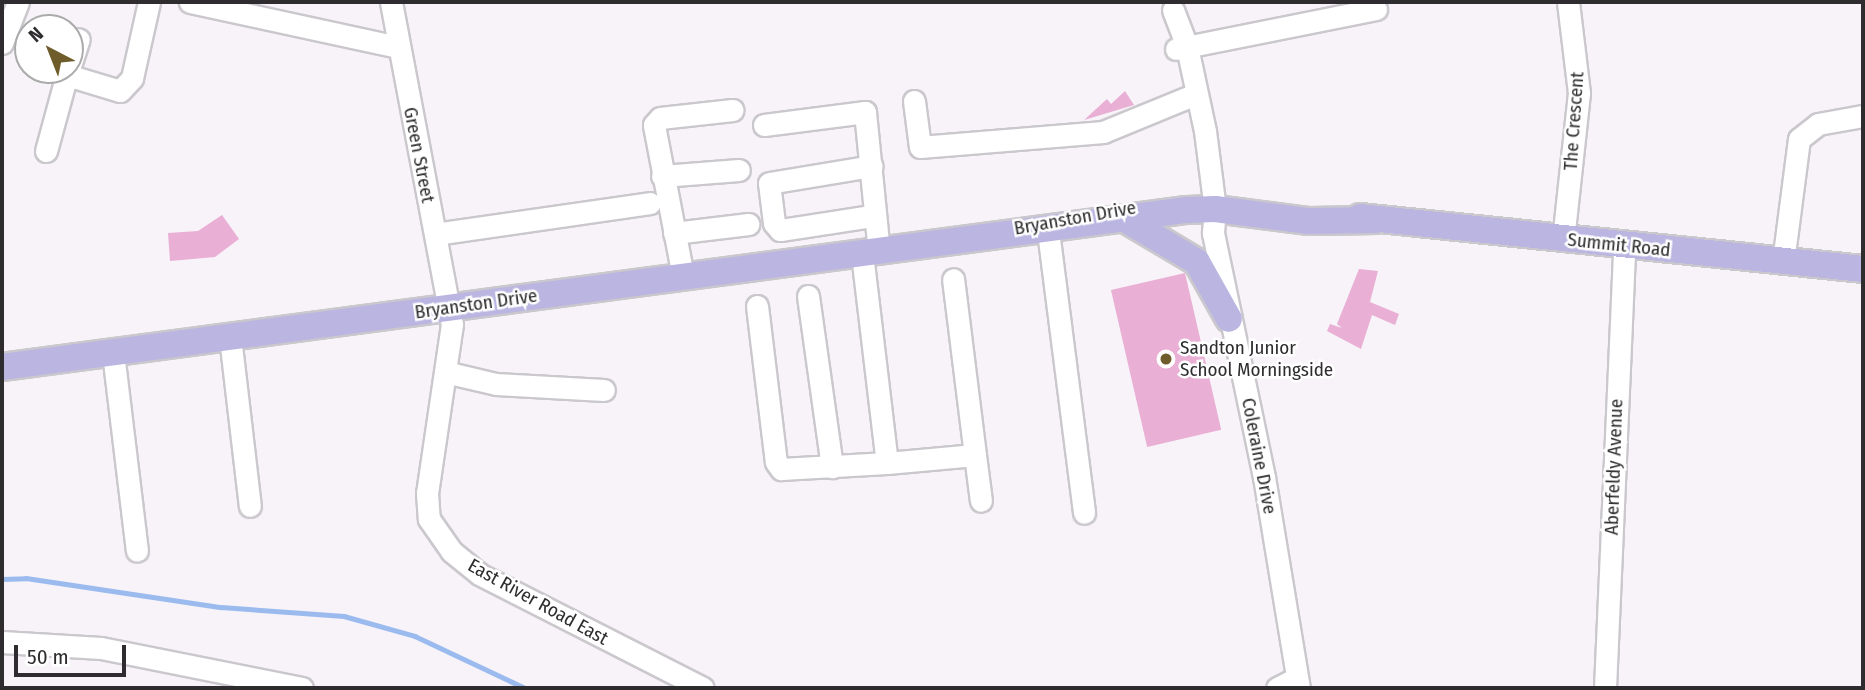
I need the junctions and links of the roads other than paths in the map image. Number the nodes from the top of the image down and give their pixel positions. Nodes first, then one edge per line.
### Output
1 (18, 2) edge
2 (149, 2) edge
3 (190, 2) edge
4 (391, 2) edge
5 (1568, 2) edge
6 (1172, 6) edge
7 (1376, 9) dead end
8 (4, 27) edge
9 (398, 47) junction
10 (1182, 48) junction
11 (84, 76) edge
12 (64, 84) edge
13 (1188, 86) junction
14 (914, 101) dead end
15 (733, 110) dead end
16 (1863, 116) edge
17 (764, 125) dead end
18 (46, 151) dead end
19 (872, 166) junction
20 (739, 170) dead end
21 (662, 176) junction
22 (650, 203) dead end
23 (1208, 208) junction
24 (865, 217) dead end
25 (1123, 218) junction
26 (748, 223) dead end
27 (1048, 231) junction
28 (674, 233) junction
29 (435, 234) junction
30 (1563, 240) junction
31 (951, 243) junction
32 (1624, 246) junction
33 (871, 253) junction
34 (1783, 262) junction
35 (1863, 269) edge
36 (683, 276) junction
37 (953, 279) dead end
38 (808, 296) dead end
39 (757, 306) dead end
40 (450, 308) junction
41 (1228, 319) junction
42 (230, 337) junction
43 (113, 353) junction
44 (2, 367) edge
45 (445, 372) junction
46 (604, 390) dead end
47 (975, 455) junction
48 (887, 463) junction
49 (832, 467) junction
50 (981, 501) dead end
51 (250, 506) dead end
52 (1084, 513) dead end
53 (137, 551) dead end
54 (2, 642) edge
55 (1298, 683) edge
56 (296, 688) edge
57 (704, 688) edge
58 (1277, 688) edge
59 (1605, 688) edge

1 - 8 street
2 - 11 street
3 - 9 street
4 - 9 street, Green Street
5 - 30 street, The Crescent
6 - 10 street, Coleraine Drive
7 - 10 street
9 - 29 street, Green Street
10 - 13 street, Coleraine Drive
12 - 18 street
13 - 14 street
13 - 23 street, Coleraine Drive
15 - 21 street
16 - 34 street
17 - 19 street
19 - 24 street
19 - 33 street
20 - 21 street
21 - 28 street
22 - 29 street
23 - 25 main road, Bryanston Drive
23 - 30 main road, Summit Road
23 - 31 main road, Bryanston Drive
23 - 41 street, Coleraine Drive
25 - 27 main road, Bryanston Drive
25 - 41 main road
26 - 28 street
27 - 31 main road, Bryanston Drive
27 - 52 street
28 - 36 street
29 - 40 street, Green Street
30 - 32 main road, Summit Road
31 - 33 main road, Bryanston Drive
32 - 34 main road, Summit Road
32 - 59 street, Aberfeldy Avenue
33 - 36 main road, Bryanston Drive
33 - 48 street
34 - 35 main road, Summit Road
36 - 40 main road, Bryanston Drive
37 - 47 street
38 - 49 street
39 - 49 street
40 - 42 main road, Bryanston Drive
40 - 45 street, East River Road East
41 - 55 street, Coleraine Drive
42 - 43 main road, Bryanston Drive
42 - 51 street
43 - 44 main road, Bryanston Drive
43 - 53 street
45 - 46 street
45 - 57 street, East River Road East
47 - 48 street
47 - 50 street
48 - 49 street
54 - 56 street
55 - 58 street

